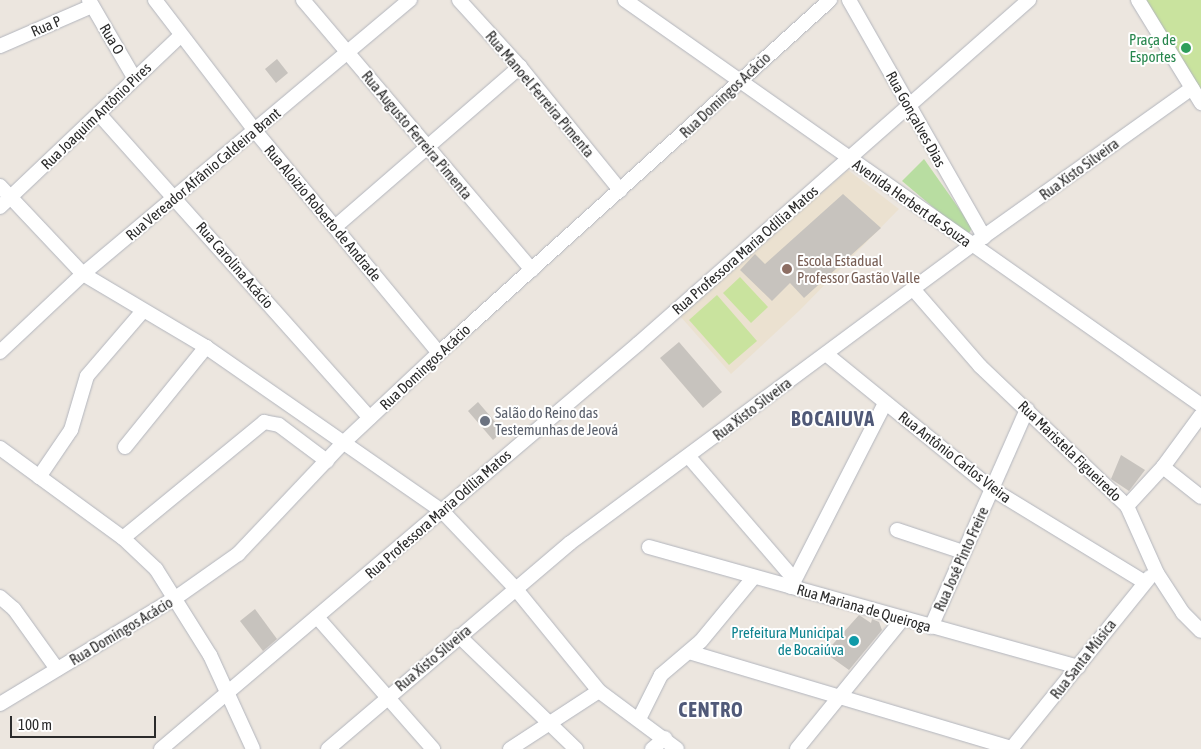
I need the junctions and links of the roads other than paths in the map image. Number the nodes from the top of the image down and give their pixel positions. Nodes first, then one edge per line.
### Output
1 (155, 0) edge
2 (303, 0) edge
3 (410, 0) edge
4 (459, 0) edge
5 (625, 0) edge
6 (830, 0) edge
7 (849, 0) edge
8 (1028, 0) edge
9 (1138, 0) edge
10 (90, 3) edge
11 (180, 36) junction
12 (0, 46) edge
13 (347, 52) junction
14 (520, 67) junction
15 (136, 79) junction
16 (741, 81) junction
17 (1192, 88) junction
18 (1201, 103) edge
19 (909, 105) junction
20 (99, 114) junction
21 (256, 132) junction
22 (426, 146) junction
23 (850, 159) junction
24 (0, 186) edge
25 (620, 190) junction
26 (12, 196) junction
27 (176, 198) junction
28 (0, 207) edge
29 (335, 226) junction
30 (984, 237) junction
31 (972, 245) junction
32 (532, 270) junction
33 (83, 274) junction
34 (914, 290) junction
35 (143, 311) junction
36 (206, 347) junction
37 (0, 352) edge
38 (439, 353) junction
39 (826, 354) junction
40 (885, 403) junction
41 (1201, 404) edge
42 (1027, 409) junction
43 (1201, 415) edge
44 (370, 418) junction
45 (343, 443) junction
46 (125, 447) dead end
47 (1, 452) edge
48 (689, 457) junction
49 (327, 461) junction
50 (1163, 467) junction
51 (39, 477) junction
52 (992, 489) junction
53 (1201, 497) edge
54 (1127, 506) junction
55 (443, 512) junction
56 (897, 530) dead end
57 (123, 538) junction
58 (649, 548) dead end
59 (963, 552) junction
60 (1157, 572) junction
61 (754, 577) junction
62 (1143, 581) junction
63 (792, 583) junction
64 (515, 588) junction
65 (0, 597) edge
66 (177, 597) junction
67 (317, 617) junction
68 (902, 620) junction
69 (931, 627) junction
70 (1201, 631) edge
71 (460, 636) junction
72 (689, 652) junction
73 (1079, 667) junction
74 (57, 669) junction
75 (228, 691) junction
76 (599, 691) junction
77 (841, 696) junction
78 (388, 697) junction
79 (0, 704) edge
80 (639, 719) junction
81 (547, 721) junction
82 (665, 738) junction
83 (1012, 748) edge
84 (162, 749) edge
85 (253, 749) edge
86 (328, 749) edge
87 (433, 749) edge
88 (510, 749) edge
89 (576, 749) edge
90 (652, 749) edge
91 (677, 749) edge
92 (797, 749) edge

1 - 11 street, Rua Aloizio Roberto de Andrade
2 - 13 street, Rua Augusto Ferreira Pimenta
3 - 13 street, Rua Vereador Afrânio Caldeira Brant
4 - 14 street, Rua Manoel Ferreira Pimenta
5 - 16 street, Avenida Herbert de Souza
6 - 16 street, Rua Domingos Acácio
7 - 19 street, Rua Gonçalves Dias
8 - 19 street, Rua Professora Maria Odília Matos
9 - 17 street
10 - 12 street, Rua P
10 - 15 street, Rua O
11 - 15 street, Rua Joaquim Antônio Pires
11 - 21 street, Rua Aloizio Roberto de Andrade
13 - 21 street, Rua Vereador Afrânio Caldeira Brant
13 - 22 street, Rua Augusto Ferreira Pimenta
14 - 22 street
14 - 25 street, Rua Manoel Ferreira Pimenta
15 - 20 street, Rua Joaquim Antônio Pires
16 - 23 street, Avenida Herbert de Souza
16 - 25 street, Rua Domingos Acácio
17 - 18 street
17 - 30 street, Rua Xisto Silveira
19 - 23 street, Rua Professora Maria Odília Matos
19 - 30 street, Rua Gonçalves Dias
20 - 26 street, Rua Joaquim Antônio Pires
20 - 27 street, Rua Carolina Acácio
21 - 27 street, Rua Vereador Afrânio Caldeira Brant
21 - 29 street, Rua Aloizio Roberto de Andrade
22 - 29 street
22 - 32 street, Rua Augusto Ferreira Pimenta
23 - 31 street, Avenida Herbert de Souza
23 - 55 street, Rua Professora Maria Odília Matos
24 - 26 street
25 - 32 street, Rua Domingos Acácio
26 - 28 street, Rua Joaquim Antônio Pires
26 - 33 street
27 - 33 street, Rua Vereador Afrânio Caldeira Brant
27 - 44 street, Rua Carolina Acácio
29 - 38 street, Rua Aloizio Roberto de Andrade
30 - 31 street, Rua Xisto Silveira
31 - 34 street, Rua Xisto Silveira
31 - 41 street, Avenida Herbert de Souza
32 - 38 street, Rua Domingos Acácio
33 - 35 street
33 - 37 street, Rua Vereador Afrânio Caldeira Brant
34 - 39 street, Rua Xisto Silveira
34 - 42 street, Rua Maristela Figueiredo
35 - 36 street
35 - 51 street
36 - 45 street
36 - 46 street
38 - 44 street, Rua Domingos Acácio
39 - 40 street, Rua Antônio Carlos Vieira
39 - 48 street, Rua Xisto Silveira
40 - 52 street, Rua Antônio Carlos Vieira
40 - 63 street
42 - 52 street, Rua José Pinto Freire
42 - 54 street, Rua Maristela Figueiredo
43 - 50 street
44 - 45 street, Rua Domingos Acácio
45 - 49 street, Rua Domingos Acácio
45 - 55 street
47 - 51 street
48 - 63 street
48 - 64 street, Rua Xisto Silveira
49 - 57 street
49 - 66 street, Rua Domingos Acácio
50 - 53 street
50 - 54 street
51 - 57 street
52 - 59 street, Rua José Pinto Freire
52 - 62 street, Rua Antônio Carlos Vieira
54 - 60 street, Rua Maristela Figueiredo
55 - 64 street
55 - 67 street, Rua Professora Maria Odília Matos
56 - 59 street
57 - 66 street
58 - 61 street, Rua Mariana de Queiroga
59 - 69 street, Rua José Pinto Freire
60 - 62 street, Rua Santa Música
60 - 70 street, Rua Maristela Figueiredo
61 - 63 street, Rua Mariana de Queiroga
61 - 72 street
62 - 73 street, Rua Santa Música
63 - 68 street, Rua Mariana de Queiroga
64 - 71 street, Rua Xisto Silveira
64 - 76 street
65 - 74 street
66 - 74 street, Rua Domingos Acácio
66 - 75 street
67 - 75 street, Rua Professora Maria Odília Matos
67 - 78 street
68 - 69 street, Rua Mariana de Queiroga
68 - 77 street
69 - 73 street, Rua Mariana de Queiroga
71 - 78 street, Rua Xisto Silveira
71 - 81 street
72 - 77 street
72 - 80 street
73 - 83 street, Rua Santa Música
74 - 79 street, Rua Domingos Acácio
75 - 84 street, Rua Professora Maria Odília Matos
75 - 85 street
76 - 80 street
76 - 81 street
77 - 83 street
77 - 92 street
78 - 86 street, Rua Xisto Silveira
78 - 87 street
80 - 82 street
81 - 88 street
81 - 89 street
82 - 90 street
82 - 91 street

